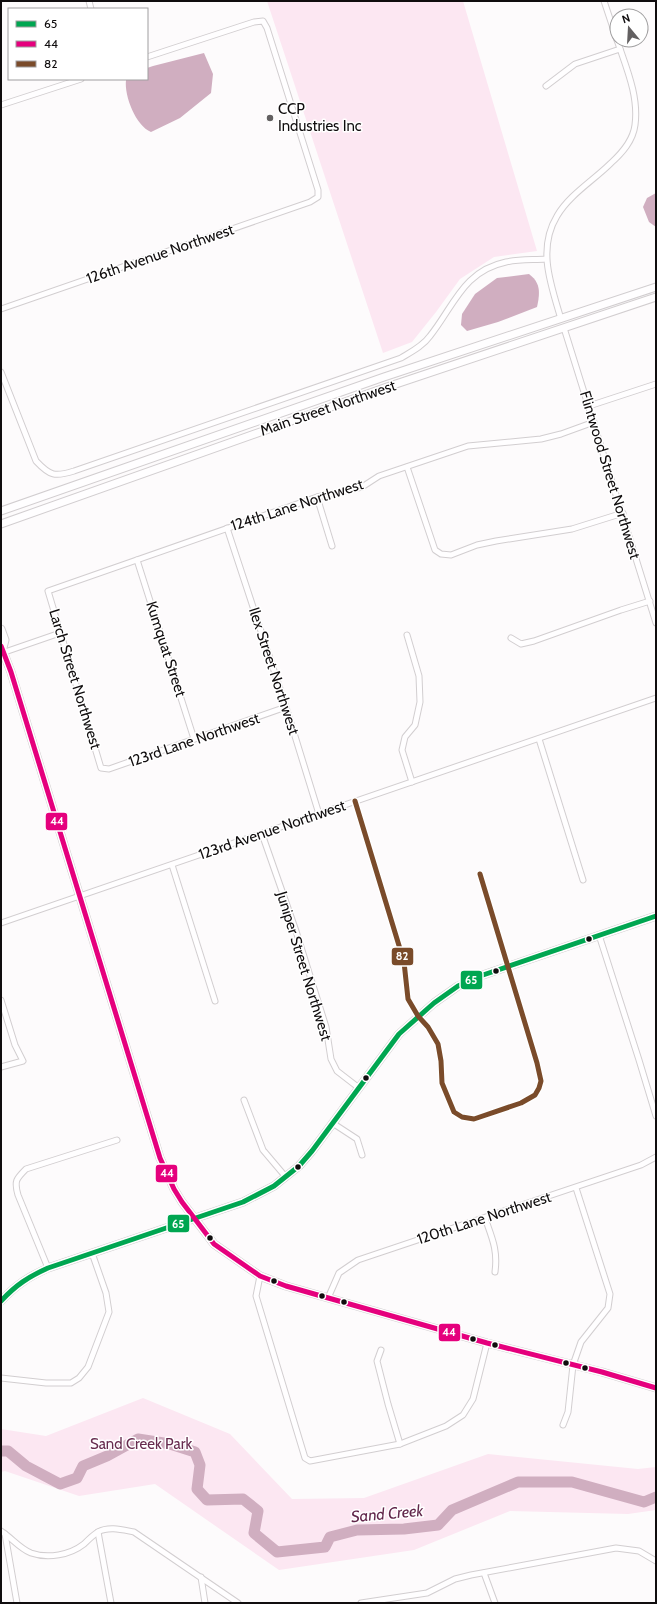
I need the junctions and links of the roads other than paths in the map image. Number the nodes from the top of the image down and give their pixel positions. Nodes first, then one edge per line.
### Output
1 (604, 1) edge
2 (609, 16) edge
3 (620, 49) joint
4 (148, 57) edge
5 (78, 80) edge
6 (546, 86) dead end
7 (1, 105) edge
8 (546, 259) junction
9 (656, 287) edge
10 (656, 297) edge
11 (1, 309) edge
12 (561, 319) junction
13 (564, 328) junction
14 (1, 372) edge
15 (656, 384) edge
16 (589, 406) junction
17 (594, 422) junction
18 (407, 467) junction
19 (317, 497) junction
20 (1, 511) edge
21 (623, 513) junction
22 (1, 524) edge
23 (227, 528) junction
24 (332, 546) dead end
25 (137, 560) junction
26 (48, 591) joint
27 (650, 602) junction
28 (656, 623) edge
29 (1, 629) edge
30 (60, 633) junction
31 (406, 635) dead end
32 (511, 638) dead end
33 (2, 650) edge
34 (656, 698) edge
35 (286, 707) junction
36 (194, 739) junction
37 (539, 739) junction
38 (102, 768) joint
39 (412, 782) junction
40 (356, 801) junction
41 (319, 814) junction
42 (262, 834) junction
43 (172, 865) junction
44 (480, 874) dead end
45 (583, 880) dead end
46 (80, 895) junction
47 (656, 916) edge
48 (1, 923) edge
49 (599, 935) junction
50 (507, 967) junction
51 (1, 1000) edge
52 (215, 1001) dead end
53 (418, 1016) junction
54 (1, 1067) edge
55 (359, 1088) junction
56 (244, 1100) dead end
57 (656, 1116) edge
58 (334, 1124) junction
59 (117, 1140) dead end
60 (362, 1155) dead end
61 (656, 1157) edge
62 (285, 1176) junction
63 (576, 1188) junction
64 (485, 1218) junction
65 (194, 1219) junction
66 (92, 1253) junction
67 (48, 1268) junction
68 (494, 1272) dead end
69 (260, 1276) junction
70 (328, 1298) junction
71 (1, 1301) edge
72 (486, 1343) junction
73 (380, 1350) dead end
74 (573, 1365) junction
75 (1, 1378) edge
76 (656, 1388) edge
77 (563, 1425) dead end
78 (400, 1444) junction
79 (98, 1532) junction
80 (3, 1533) edge
81 (656, 1561) edge
82 (484, 1572) junction
83 (201, 1577) junction
84 (395, 1600) edge
85 (17, 1603) edge
86 (111, 1603) edge
87 (206, 1603) edge
88 (238, 1603) edge
89 (361, 1603) edge
90 (495, 1603) edge

1 - 2 street
3 - 6 street
3 - 8 street
4 - 11 street, 126th Avenue Northwest
5 - 7 street
8 - 12 street
8 - 14 street
9 - 12 street, Main Street Northwest
10 - 13 street, Main Street Northwest
12 - 20 street, Main Street Northwest
13 - 16 street, Flintwood Street Northwest
13 - 22 street, Main Street Northwest
15 - 16 street
16 - 17 street, Flintwood Street Northwest
17 - 18 street, 124th Lane Northwest
17 - 21 street, Flintwood Street Northwest
18 - 19 street, 124th Lane Northwest
18 - 21 street
19 - 23 street, 124th Lane Northwest
19 - 24 street
21 - 27 street, Flintwood Street Northwest
23 - 25 street, 124th Lane Northwest
23 - 35 street, Ilex Street Northwest
25 - 26 street, 124th Lane Northwest
25 - 36 street, Kumquat Street
26 - 30 street, Larch Street Northwest
27 - 28 street, Flintwood Street Northwest
27 - 32 street
29 - 33 street
30 - 33 street
30 - 38 street, Larch Street Northwest
31 - 39 street
33 - 46 street
34 - 37 street, 123rd Avenue Northwest
35 - 36 street, 123rd Lane Northwest
35 - 41 street, Ilex Street Northwest
36 - 38 street, 123rd Lane Northwest
37 - 39 street, 123rd Avenue Northwest
37 - 45 street
39 - 40 street, 123rd Avenue Northwest
40 - 41 street, 123rd Avenue Northwest
40 - 53 street
41 - 42 street, 123rd Avenue Northwest
42 - 43 street, 123rd Avenue Northwest
42 - 55 street, Juniper Street Northwest
43 - 46 street, 123rd Avenue Northwest
43 - 52 street
44 - 50 street
46 - 48 street, 123rd Avenue Northwest
46 - 65 street
47 - 49 street
49 - 50 street
49 - 57 street
50 - 53 street
50 - 53 street
51 - 54 street
53 - 55 street
55 - 58 street
56 - 62 street
58 - 60 street
58 - 62 street
59 - 67 street
61 - 63 street, 120th Lane Northwest
62 - 65 street
63 - 64 street, 120th Lane Northwest
63 - 74 street
64 - 68 street
64 - 70 street, 120th Lane Northwest
65 - 66 street
65 - 69 street
66 - 67 street
66 - 75 street
67 - 71 street
69 - 70 street
69 - 78 street
70 - 72 street
72 - 74 street
72 - 78 street
73 - 78 street
74 - 76 street
74 - 77 street
79 - 80 street
79 - 83 street
79 - 86 street
80 - 85 street
81 - 82 street
82 - 84 street
82 - 90 street
83 - 87 street
83 - 88 street
84 - 89 street

